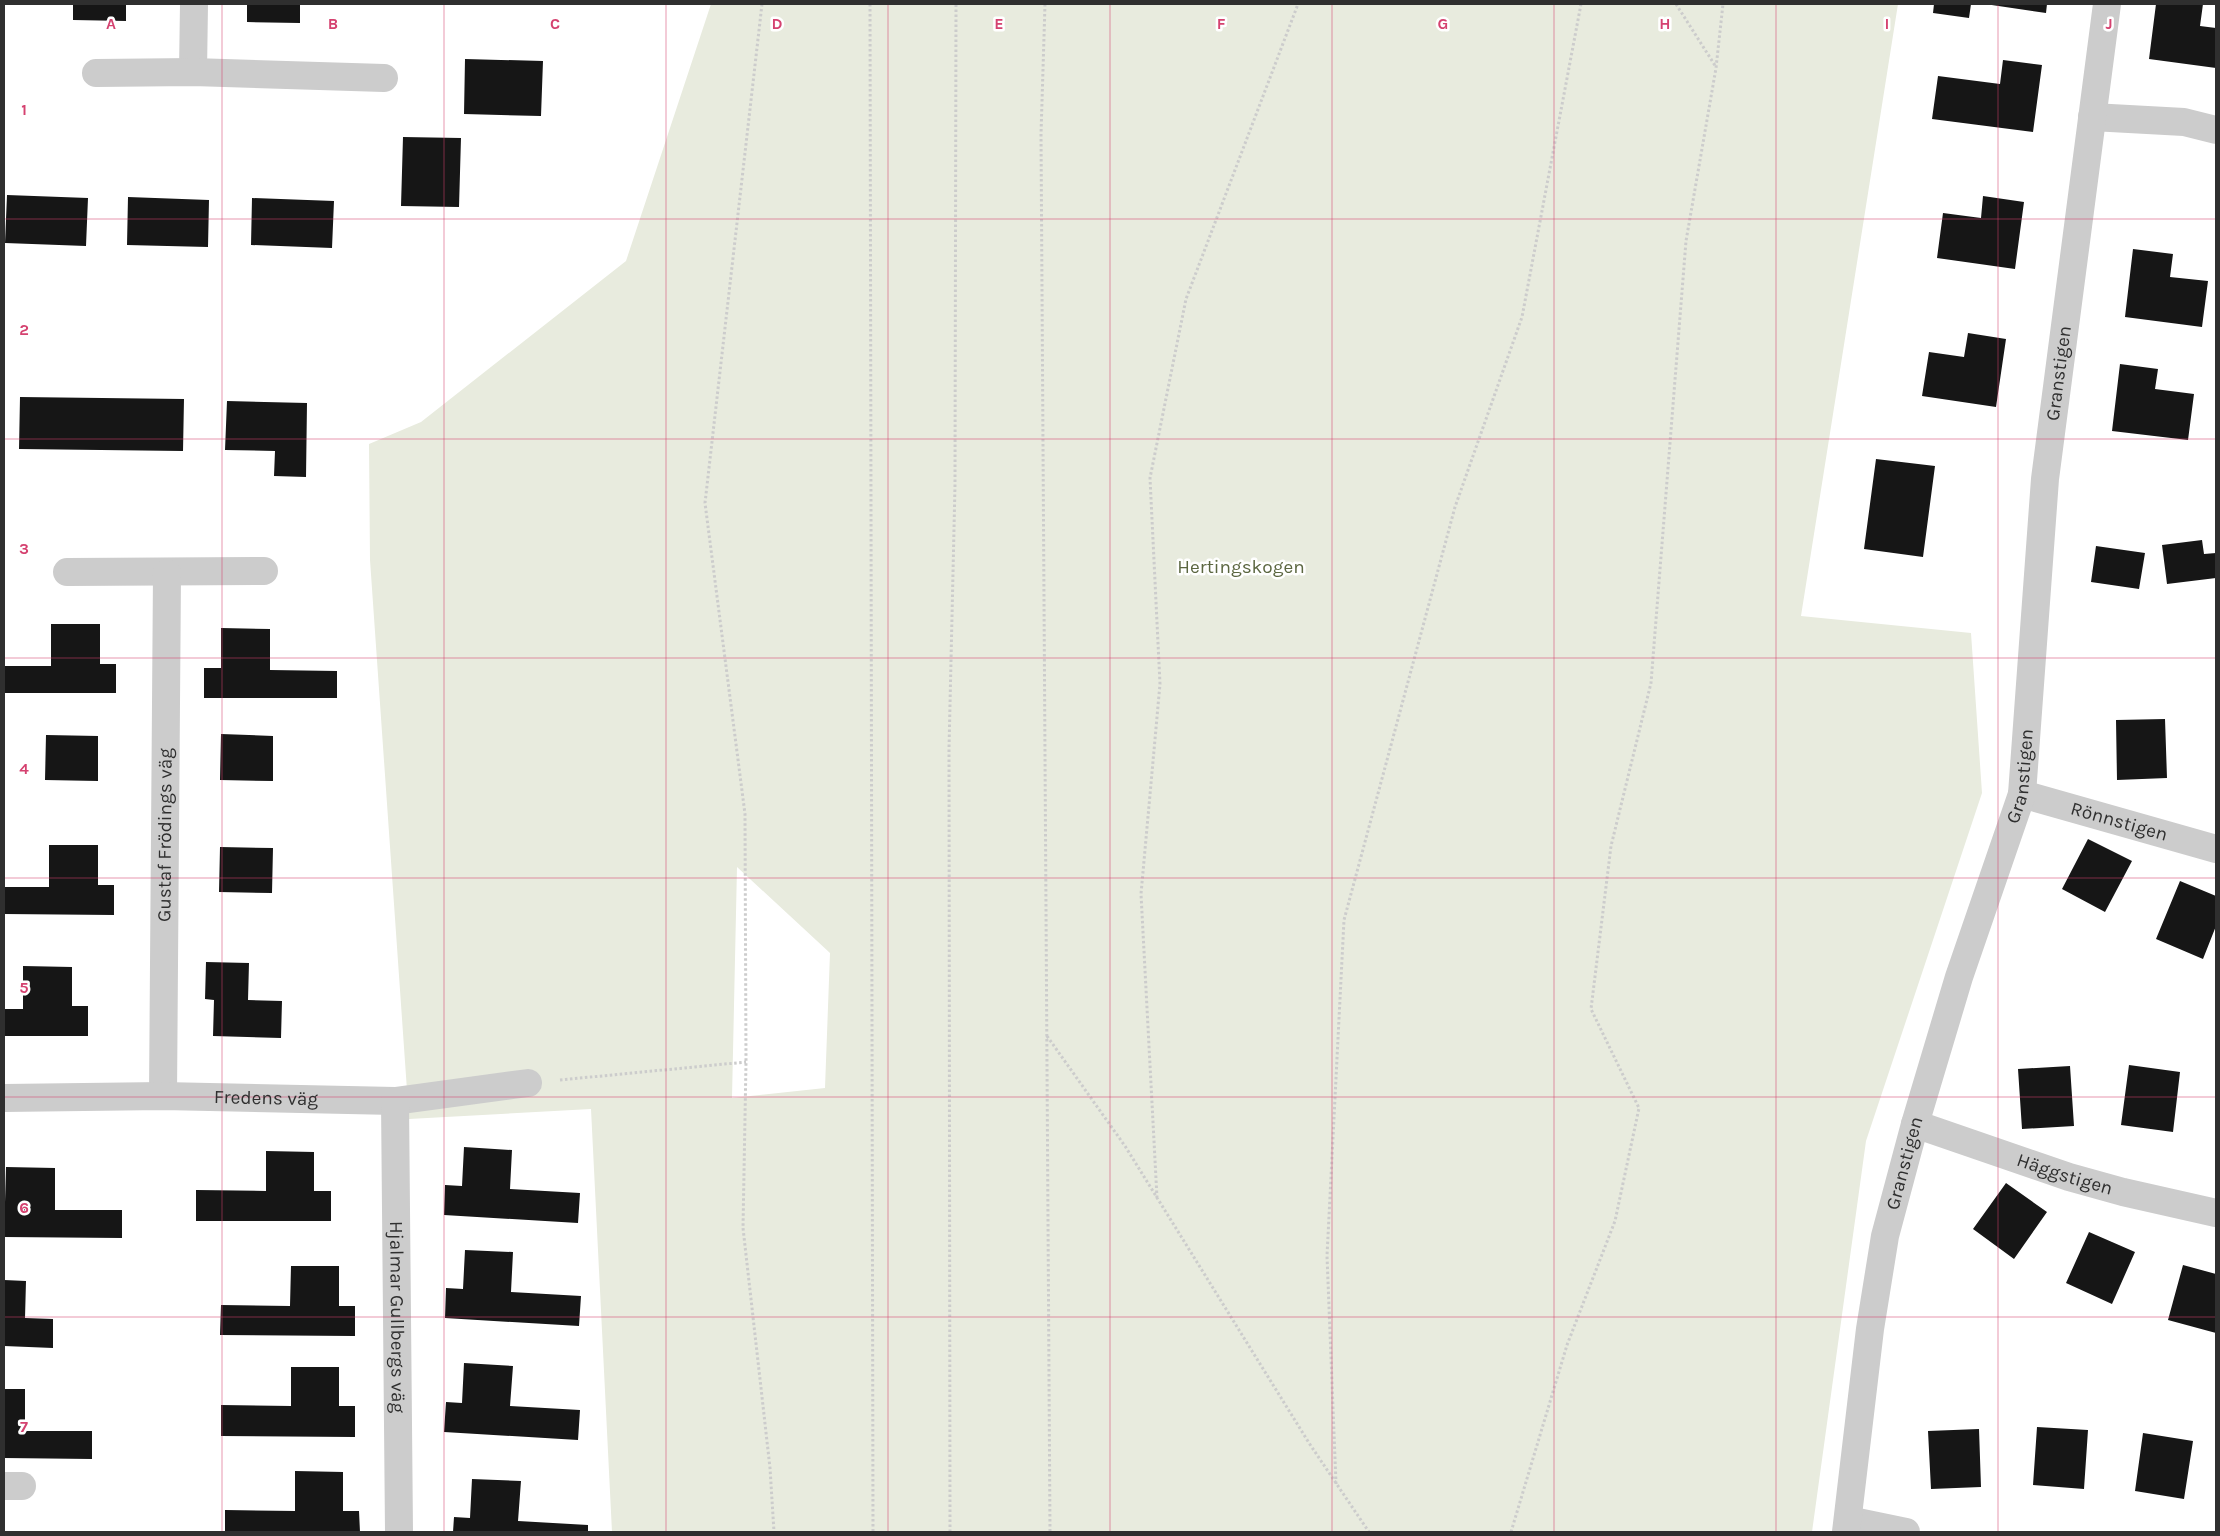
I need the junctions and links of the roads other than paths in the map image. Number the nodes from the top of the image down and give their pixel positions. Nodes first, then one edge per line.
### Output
1 (194, 4) edge
2 (2107, 4) edge
3 (193, 72) junction
4 (96, 73) dead end
5 (384, 78) dead end
6 (2092, 117) junction
7 (2216, 130) edge
8 (264, 571) dead end
9 (67, 572) dead end
10 (168, 573) junction
11 (2022, 794) junction
12 (2216, 849) edge
13 (528, 1083) road end
14 (163, 1096) junction
15 (4, 1098) edge
16 (395, 1102) junction
17 (1915, 1124) junction
18 (2216, 1213) edge
19 (1847, 1526) edge
20 (399, 1532) edge
21 (1906, 1532) edge

1 - 3 street
2 - 6 street, Granstigen
3 - 4 street
3 - 5 street
6 - 7 street
6 - 11 street, Granstigen
8 - 10 street
9 - 10 street
10 - 14 street, Gustaf Frödings väg
11 - 12 street, Rönnstigen
11 - 17 street, Granstigen
13 - 16 street, Fredens väg
14 - 15 street, Fredens väg
14 - 16 street, Fredens väg
16 - 20 street, Hjalmar Gullbergs väg
17 - 18 street, Häggstigen
17 - 19 street, Granstigen
19 - 21 street

